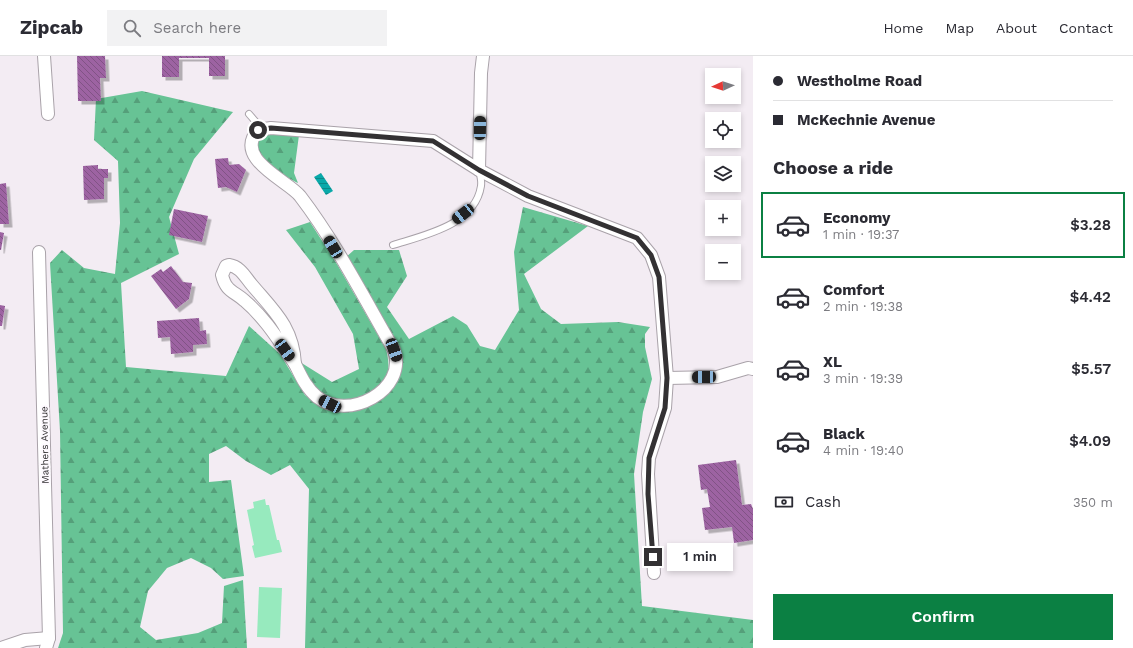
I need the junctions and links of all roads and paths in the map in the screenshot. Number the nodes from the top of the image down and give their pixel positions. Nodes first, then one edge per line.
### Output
1 (44, 56) edge
2 (483, 56) edge
3 (48, 114) dead end
4 (248, 114) dead end
5 (262, 128) junction
6 (479, 170) junction
7 (393, 245) dead end
8 (39, 252) dead end
9 (295, 364) junction
10 (753, 369) edge
11 (667, 378) junction
12 (654, 573) dead end
13 (48, 643) edge
14 (1, 648) edge

1 - 3 street
2 - 6 street
4 - 5 lane
5 - 6 street
5 - 9 street
6 - 7 lane
6 - 11 street
8 - 13 street, Mathers Avenue
9 - 9 street
10 - 11 street
11 - 12 street
13 - 14 street

